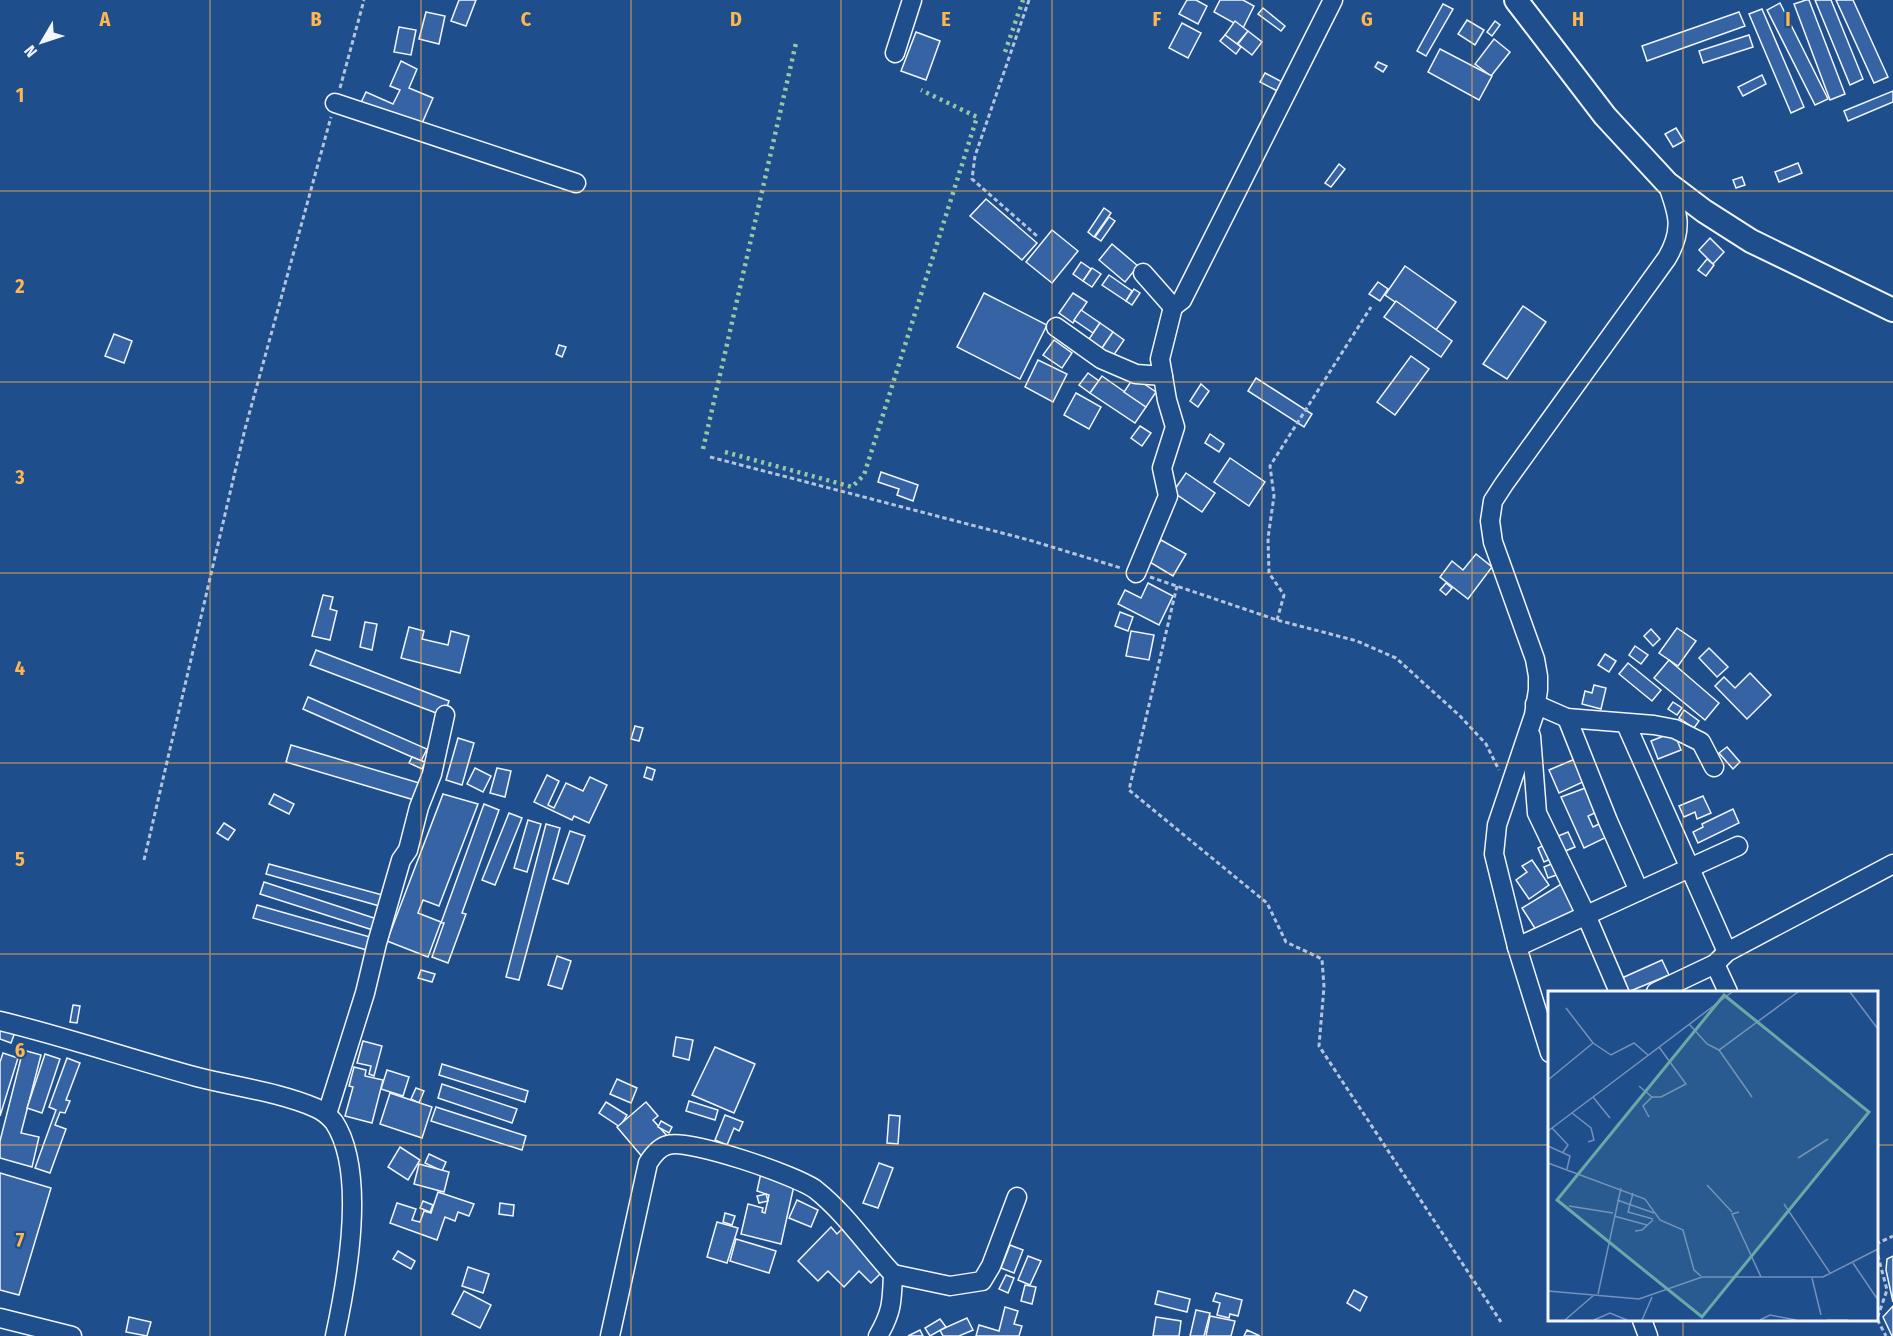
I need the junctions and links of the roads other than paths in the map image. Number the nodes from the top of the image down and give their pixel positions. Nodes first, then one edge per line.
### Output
1 (912, 0) edge
2 (1333, 0) edge
3 (1516, 0) edge
4 (896, 53) dead end
5 (335, 103) road end
6 (576, 183) dead end
7 (1667, 183) junction
8 (1143, 273) dead end
9 (1173, 307) junction
10 (1893, 310) edge
11 (1056, 327) dead end
12 (1163, 376) junction
13 (1136, 573) dead end
14 (1535, 704) junction
15 (445, 715) dead end
16 (1567, 718) junction
17 (1626, 724) junction
18 (1530, 728) junction
19 (1714, 767) dead end
20 (1737, 846) dead end
21 (1893, 864) edge
22 (1689, 868) junction
23 (1639, 891) junction
24 (1586, 915) junction
25 (1517, 947) junction
26 (1721, 958) junction
27 (1618, 991) edge
28 (1660, 991) edge
29 (1728, 991) edge
30 (0, 1021) edge
31 (1548, 1041) edge
32 (327, 1114) junction
33 (1017, 1197) dead end
34 (893, 1274) junction
35 (0, 1318) edge
36 (1642, 1321) edge
37 (72, 1336) edge
38 (335, 1336) edge
39 (610, 1336) edge
40 (878, 1336) edge
41 (1648, 1336) edge

1 - 4 street
2 - 9 street
3 - 7 main road
5 - 6 street
7 - 10 main road
7 - 14 street
8 - 9 street
9 - 12 street
11 - 12 street
12 - 13 street
14 - 16 street
14 - 18 street
15 - 32 street
16 - 17 street
16 - 23 street
17 - 19 street
17 - 22 street
18 - 24 street
18 - 25 street
20 - 22 street
21 - 26 street
22 - 23 street
22 - 26 street
23 - 24 street
24 - 25 street
24 - 27 street
25 - 31 street
26 - 28 street
26 - 29 street
30 - 32 street
32 - 38 street
33 - 34 street
34 - 39 street
34 - 40 street
35 - 37 street
36 - 41 street

